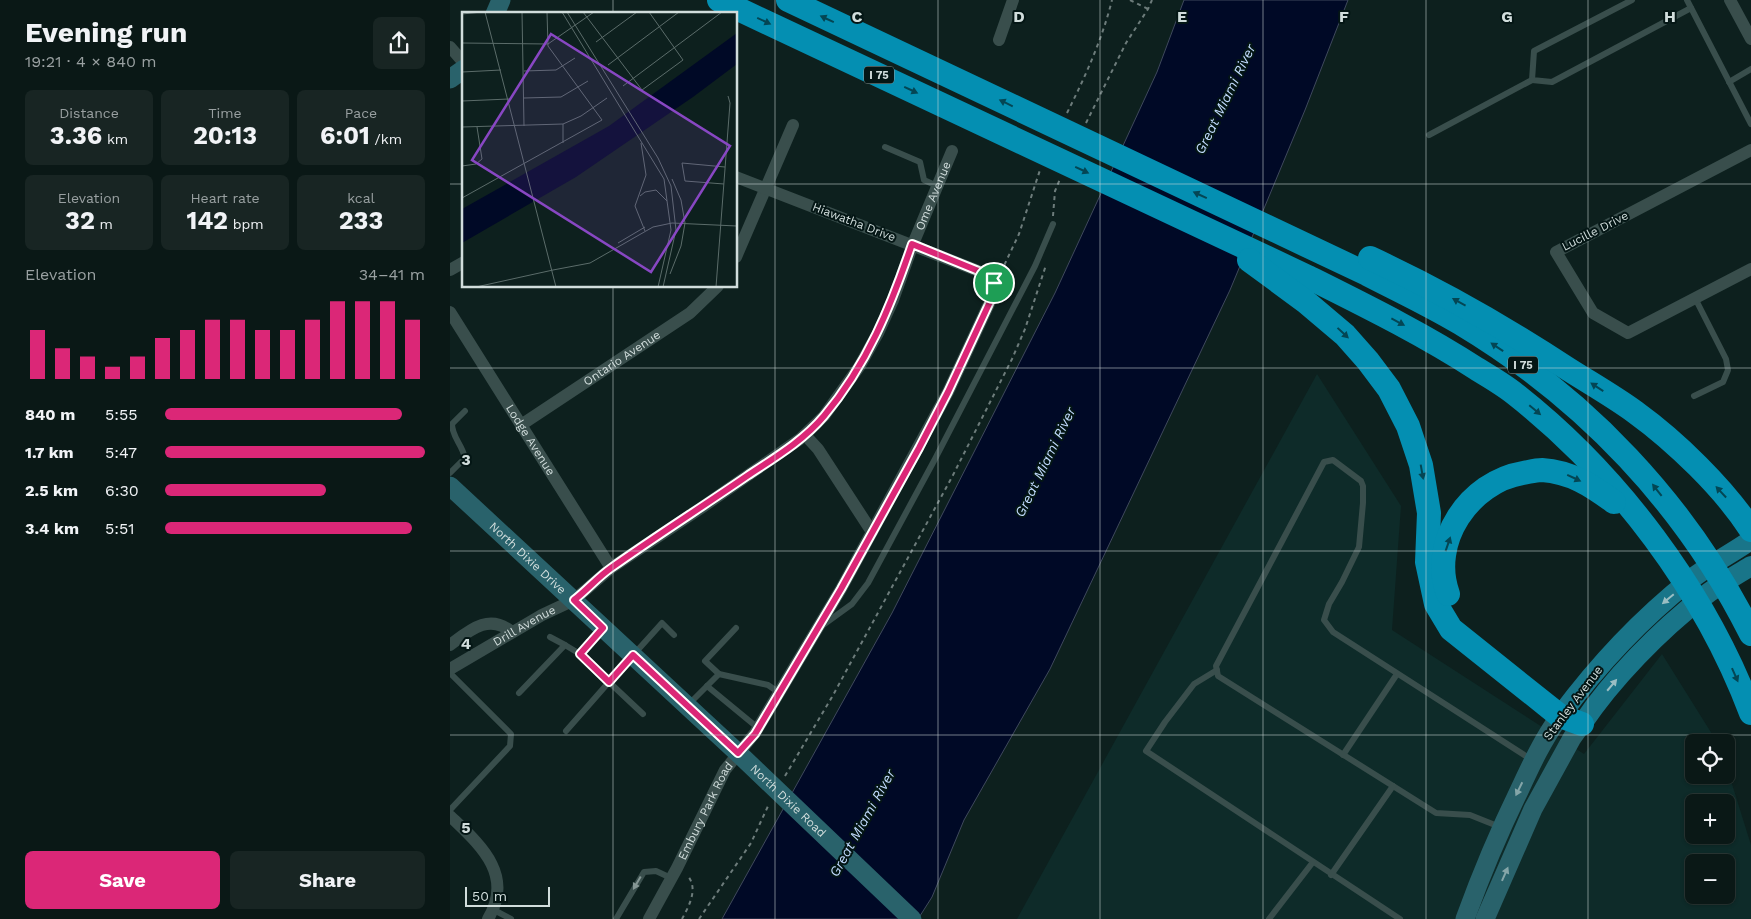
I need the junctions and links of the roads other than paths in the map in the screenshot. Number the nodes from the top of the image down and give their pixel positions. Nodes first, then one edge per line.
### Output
1 (501, 0) edge
2 (720, 0) edge
3 (788, 0) edge
4 (1013, 0) edge
5 (1632, 0) edge
6 (1687, 0) edge
7 (1730, 0) edge
8 (1691, 8) junction
9 (497, 12) edge
10 (1751, 39) edge
11 (999, 40) dead end
12 (450, 47) edge
13 (462, 61) edge
14 (1751, 69) edge
15 (462, 70) edge
16 (450, 79) edge
17 (1532, 80) junction
18 (1729, 82) junction
19 (1751, 124) edge
20 (793, 126) dead end
21 (1429, 136) dead end
22 (885, 147) dead end
23 (1751, 150) edge
24 (952, 151) dead end
25 (738, 178) edge
26 (938, 186) junction
27 (765, 188) junction
28 (1053, 224) dead end
29 (1207, 229) junction
30 (912, 244) junction
31 (1323, 245) junction
32 (738, 252) edge
33 (462, 263) edge
34 (1751, 269) edge
35 (450, 270) edge
36 (995, 284) joint
37 (716, 288) edge
38 (1695, 298) junction
39 (450, 312) edge
40 (1694, 396) dead end
41 (465, 411) dead end
42 (521, 425) junction
43 (805, 435) junction
44 (450, 473) edge
45 (450, 486) edge
46 (1643, 524) junction
47 (1751, 530) edge
48 (872, 532) junction
49 (1751, 540) edge
50 (1751, 566) edge
51 (610, 568) junction
52 (574, 600) junction
53 (1747, 626) edge
54 (603, 628) junction
55 (736, 628) dead end
56 (818, 628) junction
57 (512, 632) junction
58 (674, 635) dead end
59 (550, 637) dead end
60 (450, 645) edge
61 (565, 645) junction
62 (580, 654) junction
63 (633, 655) junction
64 (1217, 670) junction
65 (450, 671) edge
66 (720, 674) junction
67 (1396, 674) junction
68 (609, 682) junction
69 (707, 686) junction
70 (778, 692) junction
71 (519, 693) dead end
72 (688, 706) junction
73 (1751, 713) edge
74 (643, 714) dead end
75 (1570, 716) junction
76 (758, 728) junction
77 (566, 731) dead end
78 (738, 753) junction
79 (1343, 755) junction
80 (1533, 761) junction
81 (1393, 786) junction
82 (450, 810) edge
83 (450, 816) edge
84 (1501, 828) junction
85 (1312, 862) junction
86 (674, 873) junction
87 (1331, 875) junction
88 (490, 914) edge
89 (511, 919) edge
90 (616, 919) edge
91 (649, 919) edge
92 (912, 919) edge
93 (1269, 919) edge
94 (1400, 919) edge
95 (1466, 919) edge
96 (1485, 919) edge

1 - 9 main road
2 -> 29 highway, I 75
31 -> 3 highway, I 75
4 - 11 street
5 - 17 lane
6 - 8 lane
7 - 10 street
8 - 17 lane
8 - 18 lane
12 - 13 street
14 - 18 lane
15 - 16 main road
17 - 21 lane
18 - 19 lane
20 - 27 street
22 - 26 lane
23 - 38 street, Lucille Drive
24 - 26 street, Ome Avenue
25 - 27 street, Hiawatha Drive
26 - 30 street, Ome Avenue
27 - 30 street, Hiawatha Drive
27 - 32 street
28 - 56 lane
29 -> 46 highway, I 75
29 -> 75 highway
30 - 36 street, Hiawatha Drive
30 - 43 street, Ome Avenue
47 -> 31 highway
53 -> 31 highway, I 75
33 - 35 street
34 - 38 street, Lucille Drive
36 - 48 street, Embury Park Road
37 - 42 street, Ontario Avenue
38 - 40 lane
39 - 42 street, Lodge Avenue
41 - 44 lane
42 - 51 street, Lodge Avenue
43 - 48 street
43 - 51 street, Ome Avenue
45 - 52 main road, North Dixie Drive
46 -> 73 highway, I 75
75 -> 46 highway
48 - 56 street, Embury Park Road
49 -> 75 main road, Stanley Avenue
75 -> 50 main road, Stanley Avenue
51 - 52 street, Ome Avenue
52 - 54 main road, North Dixie Drive
52 - 57 street, Drill Avenue
54 - 62 lane
54 - 63 main road, North Dixie Drive
55 - 66 lane
56 - 70 street, Embury Park Road
57 - 60 street
57 - 65 street, Drill Avenue
58 - 63 lane
59 - 61 lane
61 - 62 lane
61 - 71 lane
62 - 68 lane
63 - 68 lane
63 - 72 main road, North Dixie Drive
64 - 67 lane
64 - 79 lane
64 - 85 lane
65 - 82 lane
66 - 69 lane
66 - 70 lane
67 - 79 lane
67 - 80 lane
68 - 74 lane
68 - 77 lane
69 - 72 lane
69 - 76 lane
70 - 76 street, Embury Park Road
72 - 78 main road, North Dixie Drive
75 - 80 main road, Stanley Avenue
96 -> 75 main road, Stanley Avenue
76 - 78 street, Embury Park Road
78 - 86 street, Embury Park Road
78 - 92 main road, North Dixie Road
79 - 81 lane
80 -> 84 main road, Stanley Avenue
81 - 84 lane
81 - 87 lane
83 - 88 street
84 - 95 main road, Stanley Avenue
85 - 87 lane
85 - 93 lane
86 -> 90 lane
86 - 91 street, Embury Park Road
87 - 94 lane
88 - 89 lane

